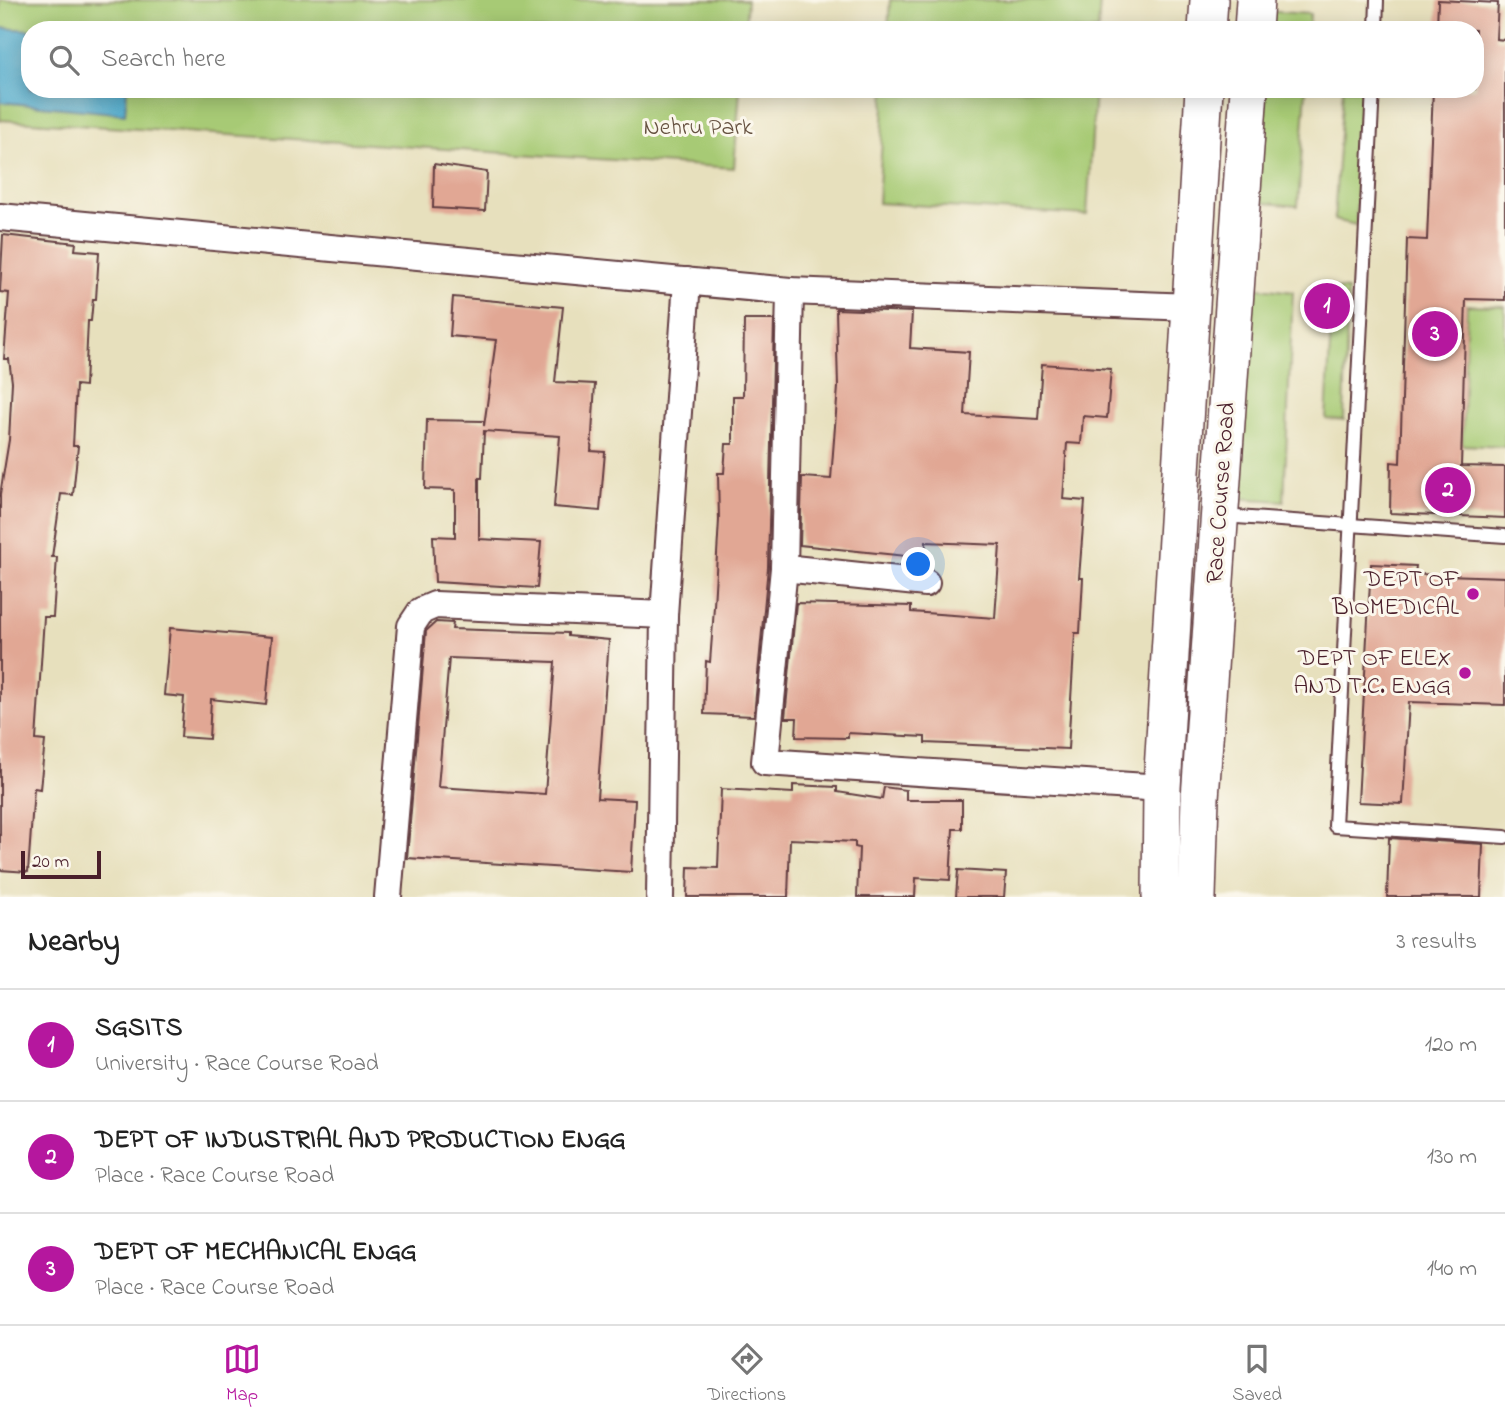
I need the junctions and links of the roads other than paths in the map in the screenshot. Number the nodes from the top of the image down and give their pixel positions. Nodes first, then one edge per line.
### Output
1 (1209, 0) edge
2 (1255, 0) edge
3 (1377, 0) edge
4 (1208, 21) edge
5 (1254, 21) edge
6 (1376, 21) edge
7 (1203, 98) edge
8 (1248, 98) edge
9 (1373, 98) edge
10 (0, 217) edge
11 (687, 281) junction
12 (790, 291) junction
13 (1191, 307) junction
14 (1221, 516) junction
15 (1352, 528) junction
16 (1505, 537) edge
17 (784, 568) junction
18 (926, 583) dead end
19 (664, 615) junction
20 (1162, 788) junction
21 (1505, 837) edge
22 (388, 897) edge
23 (660, 897) edge
24 (1161, 897) edge
25 (1197, 897) edge

1 - 4 street
2 - 5 street
3 - 6 lane
7 - 13 street, Race Course Road
8 - 14 street, Race Course Road
9 - 15 lane
10 - 11 street
11 - 12 street
11 - 19 street
12 - 13 street
12 - 17 street
13 - 20 street, Race Course Road
14 - 15 lane
14 - 25 street, Race Course Road
15 - 16 lane
15 - 21 lane
17 - 18 street
17 - 20 street
19 - 22 street
19 - 23 street
20 - 24 street, Race Course Road

